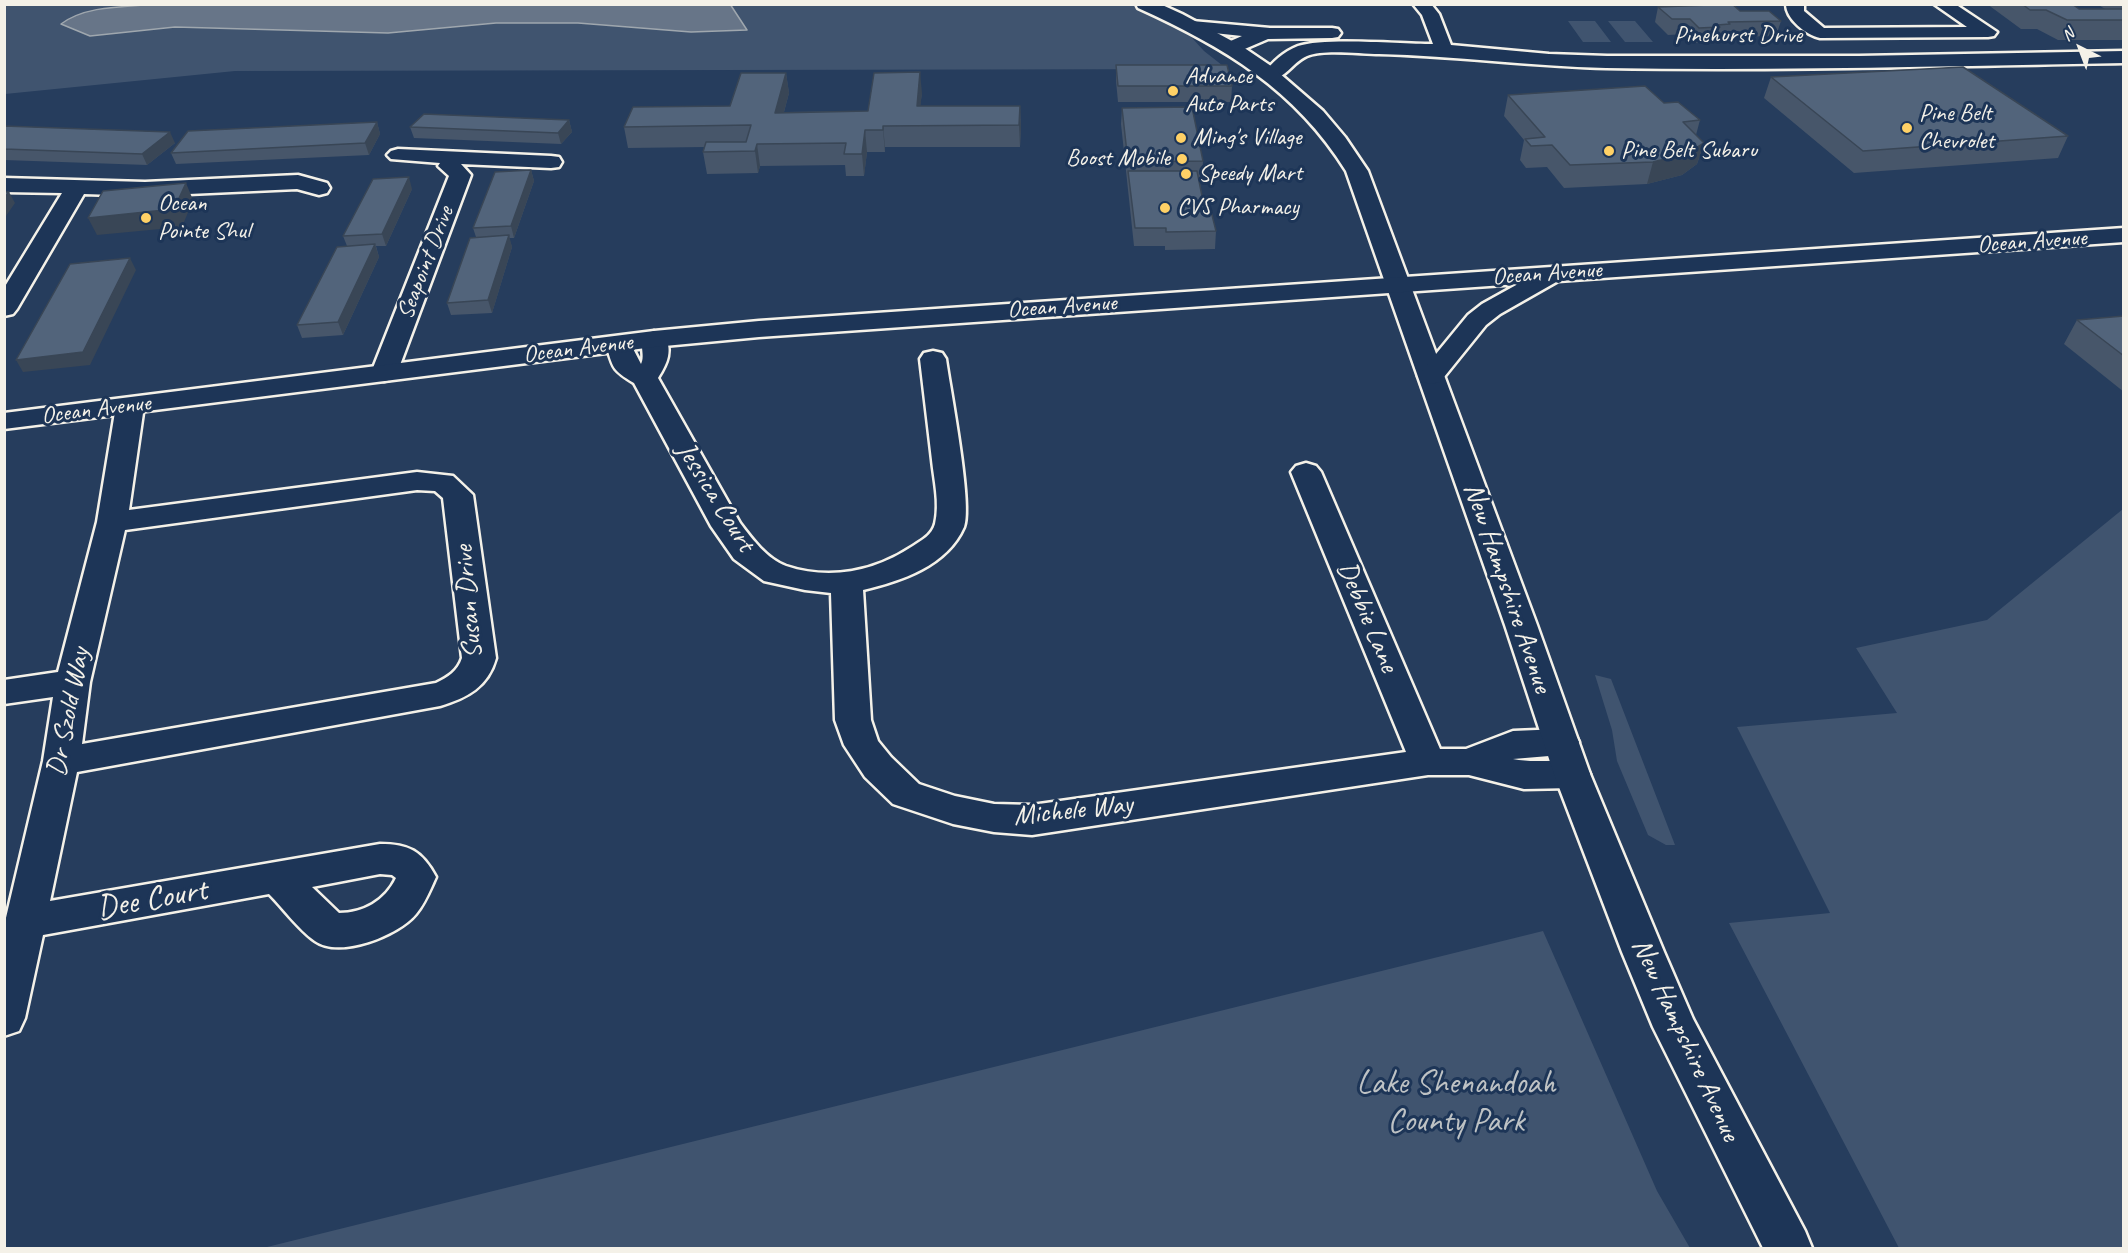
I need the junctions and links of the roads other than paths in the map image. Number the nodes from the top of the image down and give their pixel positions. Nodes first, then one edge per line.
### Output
1 (1144, 4) edge
2 (1421, 4) edge
3 (1795, 4) edge
4 (1942, 4) edge
5 (1192, 26) junction
6 (1988, 32) junction
7 (1271, 33) junction
8 (1400, 45) junction
9 (1237, 49) junction
10 (1305, 50) junction
11 (1444, 50) junction
12 (2124, 57) edge
13 (2033, 58) junction
14 (1272, 75) junction
15 (398, 155) dead end
16 (456, 158) junction
17 (551, 162) dead end
18 (4, 185) edge
19 (76, 188) junction
20 (319, 188) dead end
21 (2124, 235) edge
22 (1555, 273) junction
23 (1396, 284) junction
24 (4, 309) edge
25 (654, 339) junction
26 (619, 344) junction
27 (933, 359) dead end
28 (384, 373) junction
29 (1431, 376) junction
30 (645, 378) junction
31 (130, 406) junction
32 (4, 421) edge
33 (1306, 472) dead end
34 (112, 522) junction
35 (847, 584) junction
36 (73, 682) junction
37 (4, 692) edge
38 (1566, 758) junction
39 (61, 761) junction
40 (1428, 762) junction
41 (278, 878) dead end
42 (25, 922) junction
43 (4, 1018) edge
44 (1788, 1248) edge

1 - 5 street, New Hampshire Avenue
2 - 11 street
3 - 6 street
4 - 6 street
5 - 7 street, Pinehurst Drive
5 - 9 street, New Hampshire Avenue
6 - 13 street
7 - 8 street, Pinehurst Drive
7 - 9 street, Pinehurst Drive
8 - 10 street, Pinehurst Drive
8 - 11 street, Pinehurst Drive
9 - 10 street, Pinehurst Drive
9 - 14 street, New Hampshire Avenue
10 - 14 street, Pinehurst Drive
11 - 13 street, Pinehurst Drive
12 - 13 street, Pinehurst Drive
14 - 23 street, New Hampshire Avenue
15 - 16 street
16 - 17 street
16 - 28 street, Seapoint Drive
18 - 19 street
19 - 20 street
19 - 24 street
21 - 22 street, Ocean Avenue
22 - 23 street, Ocean Avenue
22 - 29 street
23 - 25 street, Ocean Avenue
23 - 29 street, New Hampshire Avenue
25 - 26 street, Ocean Avenue
25 - 30 street
26 - 28 street, Ocean Avenue
26 - 30 street, Jessica Court
27 - 35 street, Jessica Court
28 - 31 street, Ocean Avenue
29 - 38 street, New Hampshire Avenue
30 - 35 street, Jessica Court
31 - 32 street, Ocean Avenue
31 - 34 street, Dr Szold Way
33 - 40 street, Debbie Lane
34 - 36 street, Dr Szold Way
34 - 39 street, Susan Drive
35 - 40 street, Michele Way
36 - 37 street
36 - 39 street, Dr Szold Way
38 - 40 street, Michele Way
38 - 44 street, New Hampshire Avenue
39 - 42 street, Dr Szold Way
41 - 42 street, Dee Court
42 - 43 street, Dr Szold Way

